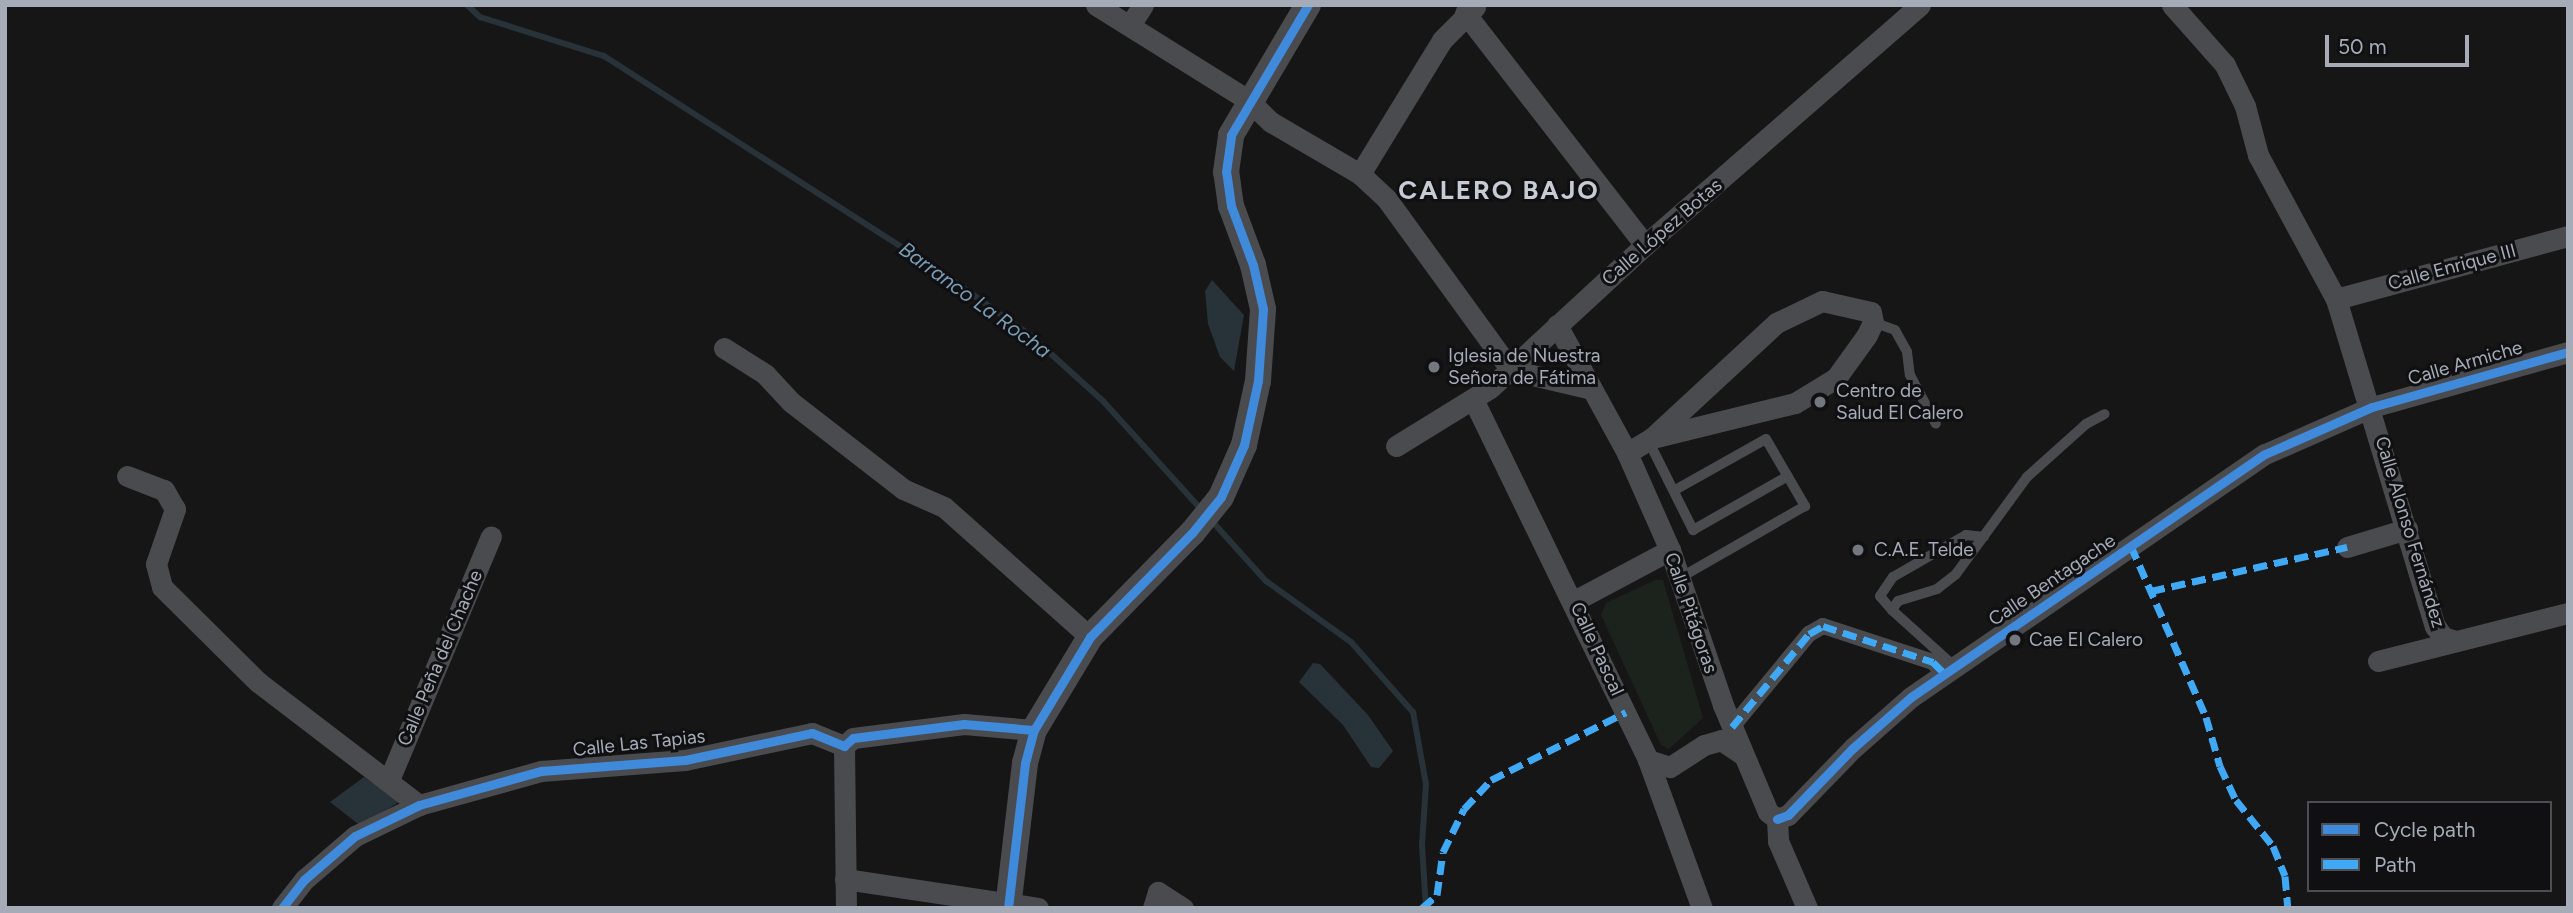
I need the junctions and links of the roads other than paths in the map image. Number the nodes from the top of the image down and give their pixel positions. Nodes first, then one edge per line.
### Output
1 (1096, 5) edge
2 (1143, 5) edge
3 (1308, 5) edge
4 (1920, 5) edge
5 (2172, 5) edge
6 (1472, 9) edge
7 (1130, 25) junction
8 (1248, 100) junction
9 (1360, 174) junction
10 (2568, 236) edge
11 (1645, 245) junction
12 (2336, 299) junction
13 (1872, 322) junction
14 (1557, 325) junction
15 (724, 348) dead end
16 (2568, 352) edge
17 (1511, 370) junction
18 (1592, 389) junction
19 (1473, 399) junction
20 (2372, 407) junction
21 (2105, 414) dead end
22 (1936, 424) dead end
23 (1650, 439) junction
24 (1396, 446) dead end
25 (1627, 453) junction
26 (127, 476) dead end
27 (1788, 476) junction
28 (1675, 490) junction
29 (2407, 529) junction
30 (491, 536) dead end
31 (1984, 537) junction
32 (2347, 547) dead end
33 (1670, 550) junction
34 (1680, 578) junction
35 (1574, 601) junction
36 (1892, 610) junction
37 (2568, 613) edge
38 (1090, 637) junction
39 (2455, 641) junction
40 (2378, 661) dead end
41 (1950, 671) junction
42 (1723, 705) junction
43 (1732, 727) junction
44 (1034, 730) junction
45 (1704, 745) junction
46 (844, 746) junction
47 (1743, 755) junction
48 (1648, 760) junction
49 (389, 780) junction
50 (419, 805) junction
51 (1777, 819) junction
52 (845, 879) junction
53 (1008, 905) edge
54 (282, 908) edge
55 (846, 908) edge
56 (1038, 908) edge
57 (1153, 908) edge
58 (1183, 908) edge
59 (1702, 908) edge
60 (1807, 908) edge

1 - 7 street
2 - 7 street
3 - 8 street
4 - 11 street, Calle López Botas
5 - 12 street, Calle Alonso Fernández
6 - 9 street
6 - 11 street
7 - 8 street
8 - 9 street
8 - 38 street
9 - 17 street
10 - 12 street, Calle Enrique III
11 - 14 street, Calle López Botas
12 - 20 street, Calle Alonso Fernández
13 - 22 lane
13 - 23 street
13 - 23 street
14 - 17 street, Calle López Botas
14 - 18 street, Calle Pitágoras
15 - 38 street
16 - 20 street, Calle Armiche
17 - 18 street
17 - 19 street, Calle López Botas
18 - 25 street, Calle Pitágoras
19 - 24 street, Calle López Botas
19 - 35 street, Calle Pascal
20 - 29 street, Calle Alonso Fernández
20 - 41 street, Calle Bentagache
21 - 31 lane
23 - 25 street
23 - 28 lane
25 - 33 street, Calle Pitágoras
26 - 49 street
27 - 28 lane
27 - 28 lane
27 - 34 lane
29 - 32 street
29 - 39 street, Calle Alonso Fernández
30 - 49 street, Calle Peña del Chache
31 - 36 lane
31 - 36 lane
33 - 34 street, Calle Pitágoras
33 - 35 street
34 - 42 street, Calle Pitágoras
35 - 48 street, Calle Pascal
36 - 41 lane
37 - 39 street
38 - 44 street
39 - 40 street
41 - 43 street
41 - 51 street, Calle Bentagache
42 - 43 street, Calle Pitágoras
42 - 45 street
43 - 47 street, Calle Pitágoras
44 - 46 street
44 - 53 street
45 - 47 street
45 - 48 street
46 - 50 street, Calle Las Tapias
46 - 52 street
47 - 51 street, Calle Pitágoras
48 - 59 street, Calle Pascal
49 - 50 street
50 - 54 street, Calle Las Tapias
51 - 60 street, Calle Pitágoras
52 - 53 street
52 - 55 street
53 - 56 street
57 - 58 street

